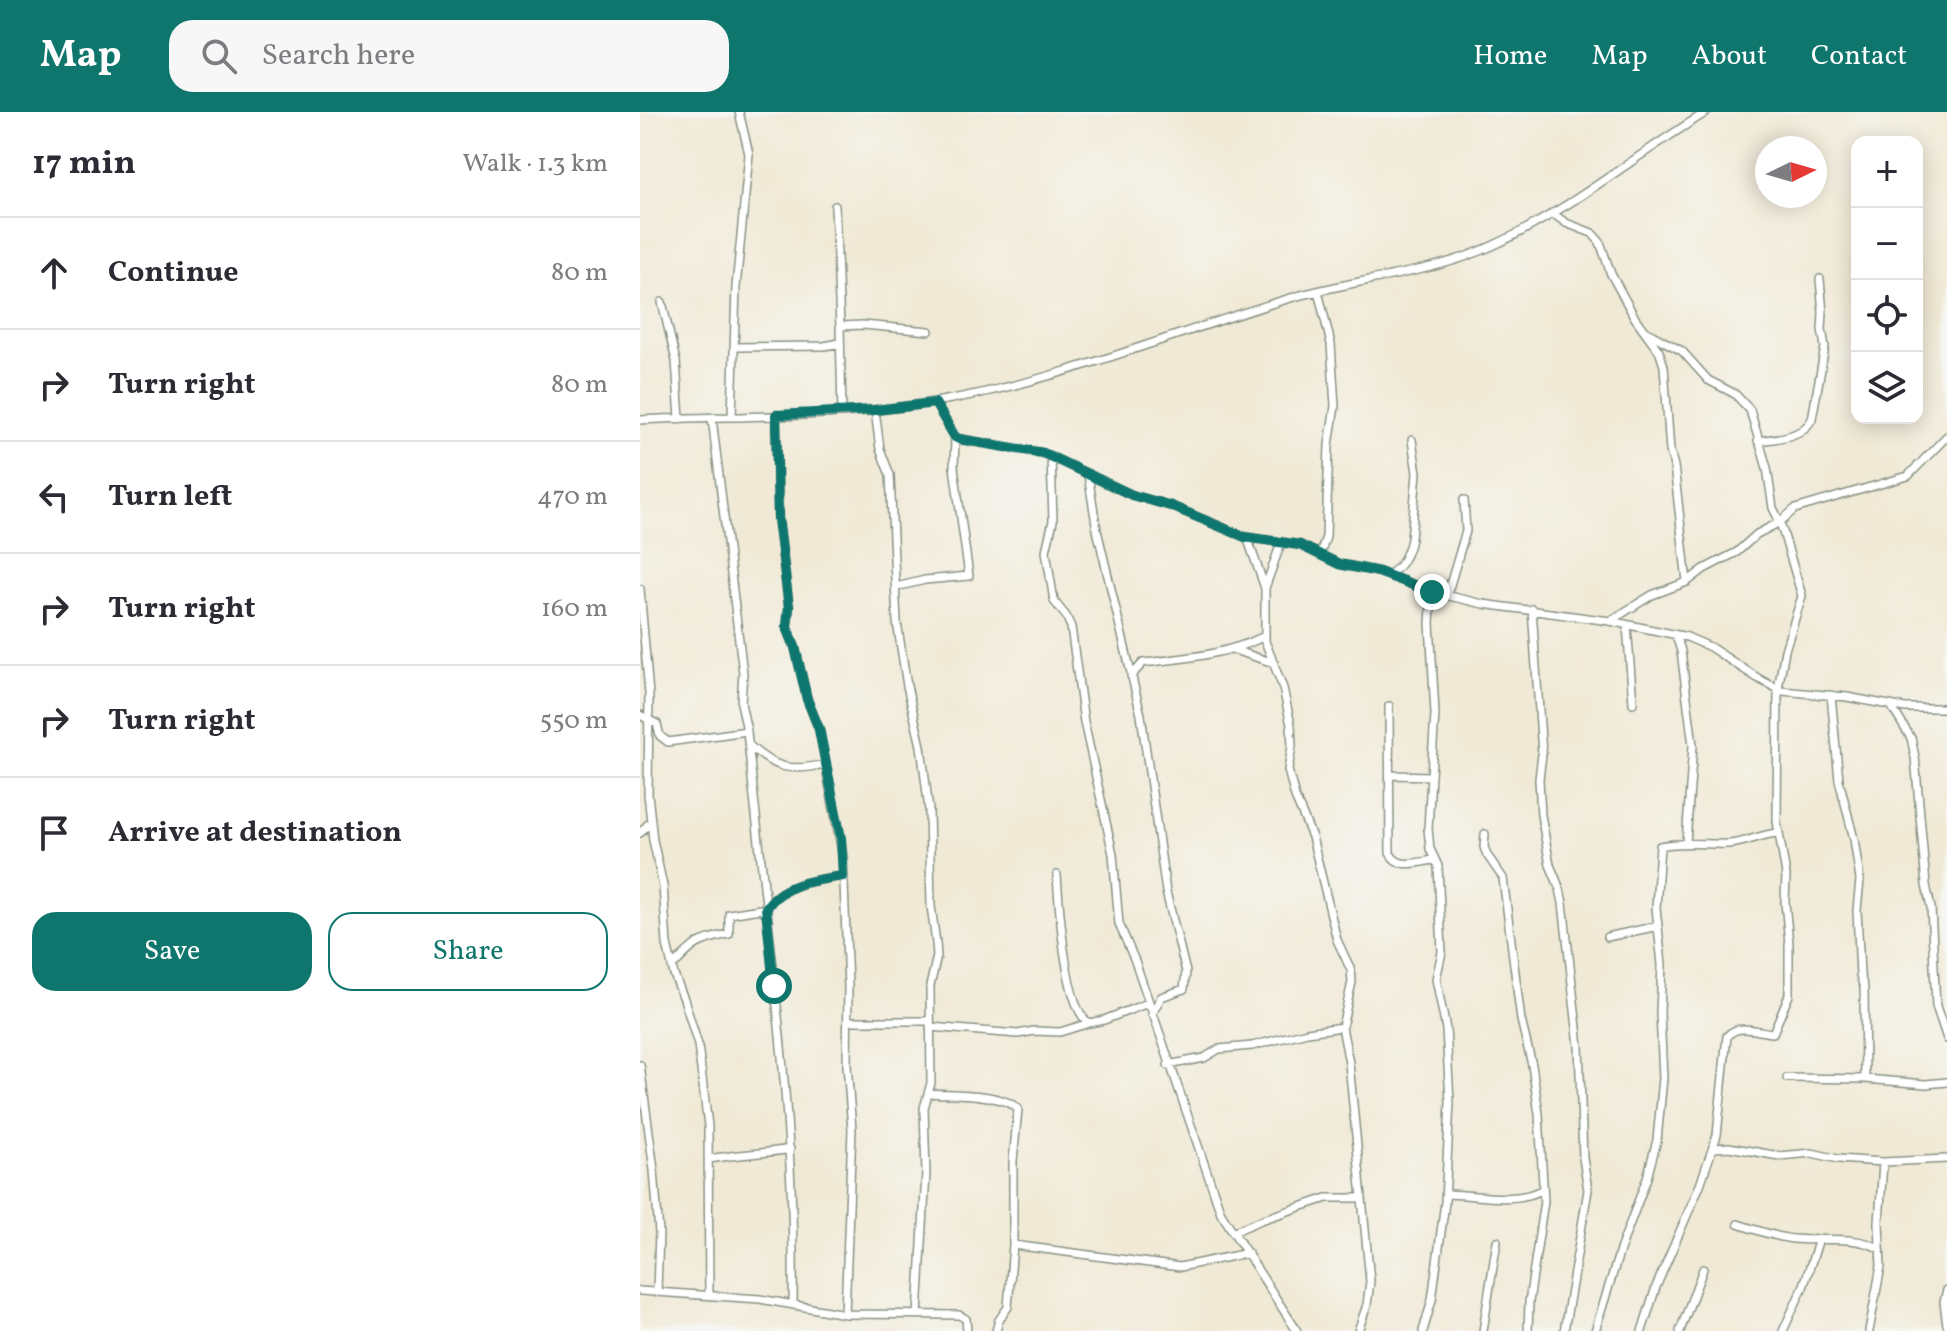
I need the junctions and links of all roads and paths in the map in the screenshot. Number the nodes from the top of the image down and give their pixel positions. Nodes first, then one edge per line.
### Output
1 (1707, 112) edge
2 (739, 114) edge
3 (835, 206) dead end
4 (1552, 213) junction
5 (1820, 279) dead end
6 (1318, 291) junction
7 (662, 302) dead end
8 (840, 326) junction
9 (929, 331) dead end
10 (1645, 331) junction
11 (840, 343) junction
12 (736, 347) junction
13 (935, 403) junction
14 (875, 410) junction
15 (842, 413) junction
16 (776, 415) junction
17 (732, 417) junction
18 (712, 418) junction
19 (680, 419) junction
20 (640, 420) edge
21 (1947, 436) edge
22 (955, 437) junction
23 (1412, 440) dead end
24 (1758, 441) junction
25 (1051, 456) junction
26 (1088, 475) junction
27 (1464, 500) dead end
28 (1780, 522) junction
29 (1247, 537) junction
30 (1281, 543) junction
31 (1320, 554) junction
32 (1397, 570) junction
33 (1388, 575) junction
34 (1399, 579) junction
35 (1687, 582) junction
36 (896, 587) junction
37 (1265, 588) junction
38 (640, 589) edge
39 (1432, 592) junction
40 (1447, 595) junction
41 (1532, 609) junction
42 (1610, 621) junction
43 (1627, 625) junction
44 (1676, 635) junction
45 (1265, 636) junction
46 (1231, 650) junction
47 (1274, 663) junction
48 (1131, 676) junction
49 (1778, 689) junction
50 (1831, 695) junction
51 (1633, 703) dead end
52 (1389, 706) dead end
53 (1891, 706) junction
54 (1947, 708) edge
55 (650, 709) junction
56 (641, 715) edge
57 (650, 721) junction
58 (747, 731) junction
59 (749, 745) junction
60 (825, 764) junction
61 (1391, 775) junction
62 (1431, 776) junction
63 (651, 821) junction
64 (1778, 833) junction
65 (640, 834) edge
66 (1485, 834) dead end
67 (653, 840) junction
68 (1686, 843) junction
69 (1434, 860) junction
70 (1057, 875) dead end
71 (843, 876) junction
72 (764, 908) junction
73 (1658, 926) junction
74 (1607, 937) dead end
75 (672, 967) junction
76 (1148, 1003) junction
77 (1152, 1015) junction
78 (848, 1021) junction
79 (1084, 1023) junction
80 (930, 1024) junction
81 (1342, 1027) junction
82 (1947, 1039) edge
83 (640, 1065) edge
84 (1168, 1065) junction
85 (1787, 1078) dead end
86 (1865, 1079) junction
87 (1947, 1082) edge
88 (929, 1093) junction
89 (1713, 1148) junction
90 (790, 1149) junction
91 (709, 1159) junction
92 (1947, 1159) edge
93 (1883, 1162) junction
94 (1543, 1189) junction
95 (1446, 1194) junction
96 (1533, 1195) junction
97 (1361, 1198) junction
98 (1544, 1201) junction
99 (1738, 1224) dead end
100 (1233, 1232) junction
101 (1819, 1239) junction
102 (1497, 1241) dead end
103 (1013, 1245) junction
104 (1876, 1247) junction
105 (1248, 1253) junction
106 (1703, 1269) dead end
107 (1947, 1290) edge
108 (640, 1291) edge
109 (657, 1291) junction
110 (709, 1295) junction
111 (793, 1305) junction
112 (845, 1314) junction
113 (918, 1315) junction
114 (1947, 1325) edge
115 (1361, 1329) edge
116 (967, 1331) edge
117 (996, 1331) edge
118 (1297, 1331) edge
119 (1423, 1331) edge
120 (1483, 1331) edge
121 (1528, 1331) edge
122 (1564, 1331) edge
123 (1595, 1331) edge
124 (1642, 1331) edge
125 (1680, 1331) edge
126 (1783, 1331) edge
127 (1869, 1331) edge

1 - 4 street
2 - 12 street
3 - 8 street
4 - 6 street
4 - 10 street
5 - 24 street
6 - 13 street
6 - 31 street
7 - 19 street
8 - 9 street
8 - 11 street
10 - 24 street
10 - 35 street
11 - 12 street
11 - 15 street
12 - 17 street
13 - 14 street
13 - 22 street
14 - 15 street
14 - 36 street
15 - 16 street
16 - 17 street
16 - 60 street
17 - 18 street
18 - 19 street
18 - 58 street
19 - 20 street
21 - 28 street
22 - 25 street
22 - 36 street
23 - 32 street
24 - 28 street
25 - 26 street
25 - 76 street
26 - 29 street
26 - 48 street
27 - 40 street
28 - 35 street
28 - 49 street
29 - 30 street
29 - 37 street
30 - 31 street
30 - 37 street
31 - 33 street
32 - 33 street
32 - 34 street
33 - 34 street
34 - 39 street
35 - 42 street
36 - 80 street
37 - 45 street
38 - 55 street
39 - 40 street
39 - 62 street
40 - 41 street
41 - 42 street
41 - 122 street
42 - 43 street
43 - 44 street
43 - 51 street
44 - 49 street
44 - 68 street
45 - 46 street
45 - 47 street
46 - 47 street
46 - 48 street
47 - 81 street
48 - 77 street
49 - 50 street
49 - 64 street
50 - 53 street
50 - 86 street
52 - 61 street
53 - 54 street
53 - 82 street
55 - 56 street
55 - 57 street
56 - 57 street
57 - 58 street
57 - 63 street
58 - 59 street
59 - 60 street
59 - 72 street
60 - 71 street
61 - 62 street
61 - 69 street
62 - 69 street
63 - 65 street
63 - 67 street
64 - 68 street
64 - 89 street
65 - 67 street
66 - 94 street
67 - 75 street
68 - 73 street
69 - 95 street
70 - 79 street
71 - 72 street
71 - 78 street
72 - 75 street
72 - 90 street
73 - 74 street
73 - 123 street
75 - 91 street
76 - 77 street
76 - 79 street
77 - 84 street
78 - 80 street
78 - 112 street
79 - 80 street
80 - 88 street
81 - 84 street
81 - 97 street
83 - 109 street
84 - 100 street
85 - 86 street
86 - 87 street
88 - 103 street
88 - 113 street
89 - 93 street
89 - 124 street
90 - 91 street
90 - 111 street
91 - 110 street
92 - 93 street
93 - 104 street
94 - 96 street
94 - 98 street
95 - 96 street
95 - 119 street
96 - 98 street
97 - 100 street
97 - 115 street
98 - 121 street
99 - 101 street
100 - 105 street
101 - 104 street
101 - 126 street
102 - 120 street
103 - 105 street
103 - 117 street
104 - 127 street
105 - 118 street
106 - 125 street
107 - 114 street
108 - 109 street
109 - 110 street
110 - 111 street
111 - 112 street
112 - 113 street
113 - 116 street

